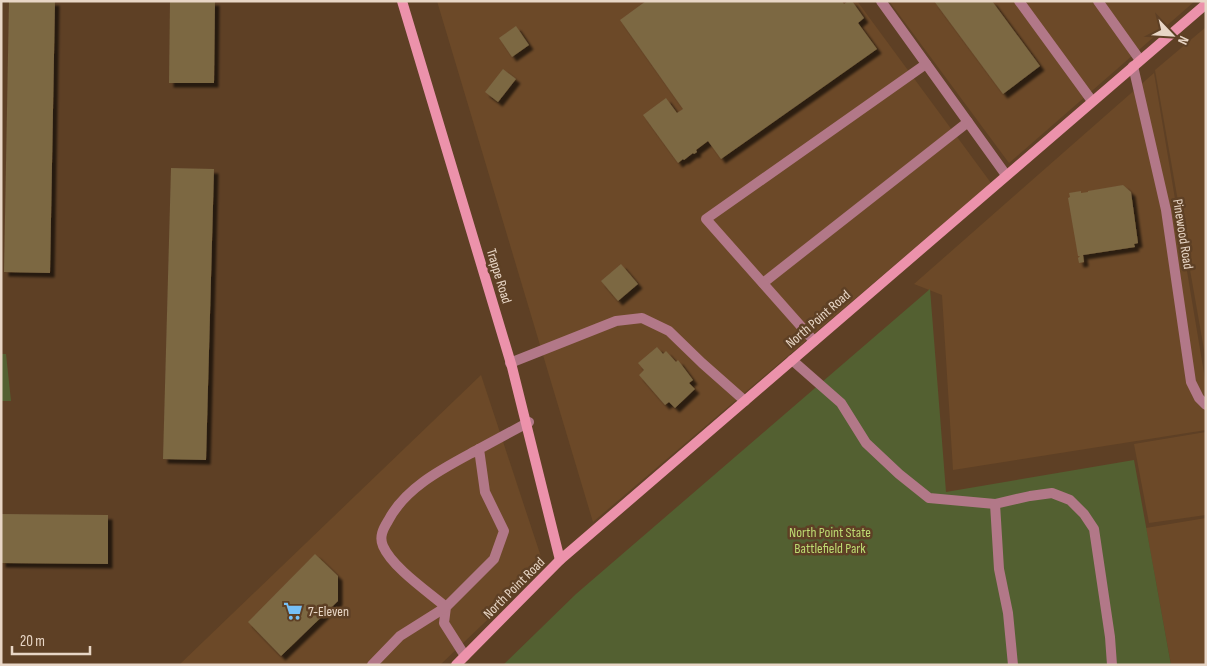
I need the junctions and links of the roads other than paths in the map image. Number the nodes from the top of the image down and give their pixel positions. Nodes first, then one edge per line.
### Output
1 (402, 1) edge
2 (881, 1) edge
3 (1020, 1) edge
4 (1098, 1) edge
5 (1206, 4) edge
6 (1136, 63) junction
7 (926, 64) junction
8 (1092, 102) junction
9 (968, 122) junction
10 (1006, 175) junction
11 (763, 283) junction
12 (814, 341) junction
13 (792, 360) junction
14 (510, 363) junction
15 (745, 401) junction
16 (1206, 405) edge
17 (527, 423) junction
18 (479, 449) junction
19 (995, 504) junction
20 (560, 560) junction
21 (446, 607) junction
22 (465, 656) junction
23 (372, 665) edge
24 (456, 665) edge
25 (1013, 665) edge
26 (1112, 665) edge

1 - 14 street, Trappe Road
2 - 7 street
3 - 8 street
4 - 6 street
5 - 6 street, North Point Road
6 - 8 street, North Point Road
6 - 16 street, Pinewood Road
7 - 9 street
7 - 11 street
8 - 10 street, North Point Road
9 - 10 street
9 - 11 street
10 - 12 street, North Point Road
11 - 12 street
12 - 13 street, North Point Road
13 - 15 street, North Point Road
13 - 19 street
14 - 15 street
14 - 17 street, Trappe Road
15 - 20 street, North Point Road
17 - 18 street
17 - 20 street, Trappe Road
18 - 21 street
18 - 21 street
19 - 25 street
19 - 26 street
20 - 22 street, North Point Road
21 - 22 street
21 - 23 street
22 - 24 street, North Point Road

